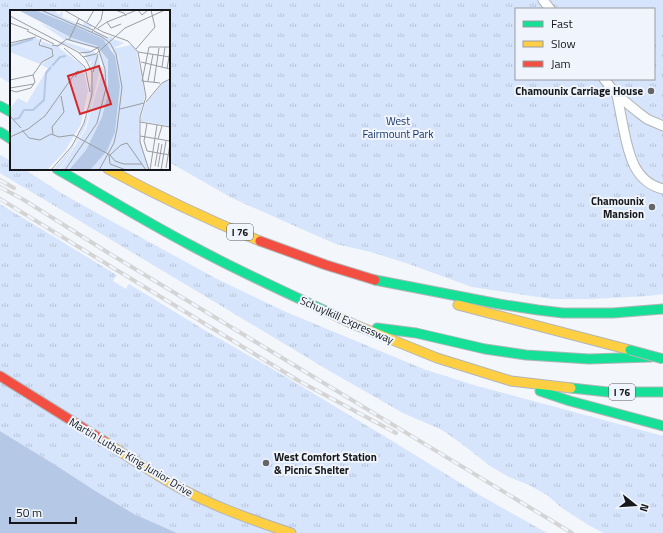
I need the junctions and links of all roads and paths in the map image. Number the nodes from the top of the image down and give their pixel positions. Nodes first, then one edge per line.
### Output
1 (543, 0) edge
2 (549, 8) edge
3 (605, 80) edge
4 (617, 95) junction
5 (0, 106) edge
6 (10, 111) edge
7 (663, 126) edge
8 (0, 132) edge
9 (10, 138) edge
10 (59, 170) edge
11 (110, 170) edge
12 (663, 188) edge
13 (378, 281) junction
14 (663, 309) edge
15 (353, 324) junction
16 (663, 358) edge
17 (0, 376) edge
18 (511, 380) junction
19 (663, 392) edge
20 (663, 426) edge
21 (291, 533) edge

1 - 2 street
3 - 4 street
4 - 7 street
4 - 12 street
5 - 6 main road
8 - 9 main road
10 - 15 main road, Schuylkill Expressway / I 76
11 - 13 main road, I 76
13 - 14 main road, I 76
13 - 16 main road, bridge
15 - 16 main road
15 - 18 main road, Schuylkill Expressway / I 76
17 - 21 main road, Martin Luther King Junior Drive
18 - 19 main road, Schuylkill Expressway / I 76
18 - 20 main road

